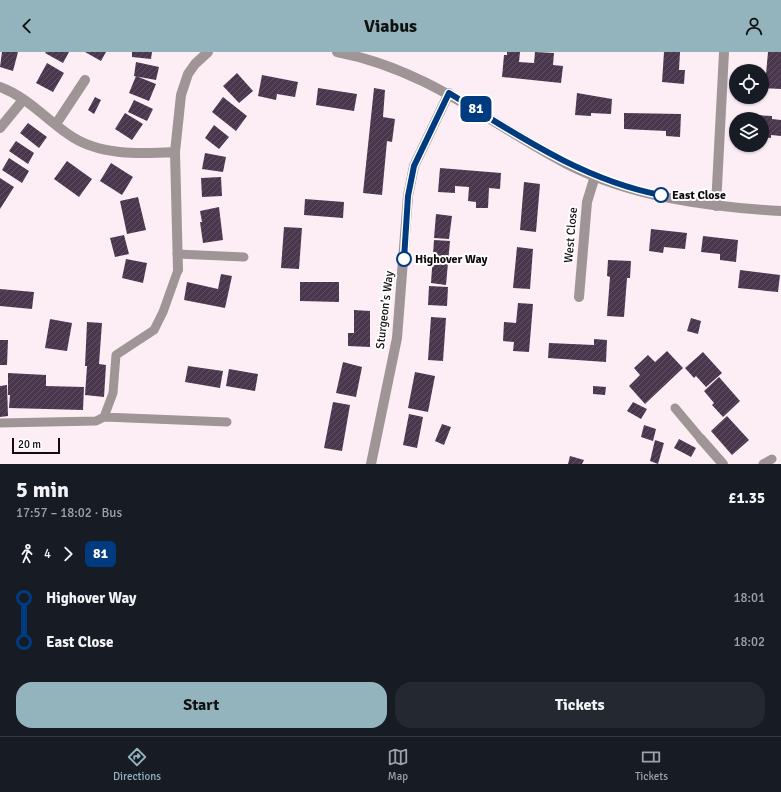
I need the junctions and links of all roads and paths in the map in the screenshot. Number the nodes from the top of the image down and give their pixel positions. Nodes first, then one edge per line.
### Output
1 (208, 52) edge
2 (337, 52) edge
3 (724, 52) edge
4 (364, 55) edge
5 (85, 80) dead end
6 (0, 87) edge
7 (449, 93) junction
8 (23, 100) junction
9 (56, 124) junction
10 (0, 128) edge
11 (176, 152) junction
12 (595, 176) junction
13 (716, 206) junction
14 (781, 211) edge
15 (177, 254) junction
16 (244, 258) dead end
17 (178, 270) joint
18 (579, 297) dead end
19 (675, 408) dead end
20 (104, 417) junction
21 (227, 422) dead end
22 (0, 423) edge
23 (701, 439) joint
24 (772, 459) dead end
25 (371, 464) edge
26 (723, 464) edge
27 (763, 464) edge

1 - 11 street
2 - 4 street
3 - 13 street
4 - 7 street
5 - 9 street
6 - 8 street
7 - 12 street
7 - 25 street, Sturgeon's Way
8 - 9 street
8 - 10 street
9 - 11 street
11 - 15 street
12 - 13 street
12 - 18 street, West Close
13 - 14 street
15 - 16 lane
15 - 17 street
17 - 20 lane
19 - 23 lane
20 - 21 lane
20 - 22 lane
23 - 26 street
24 - 27 lane

